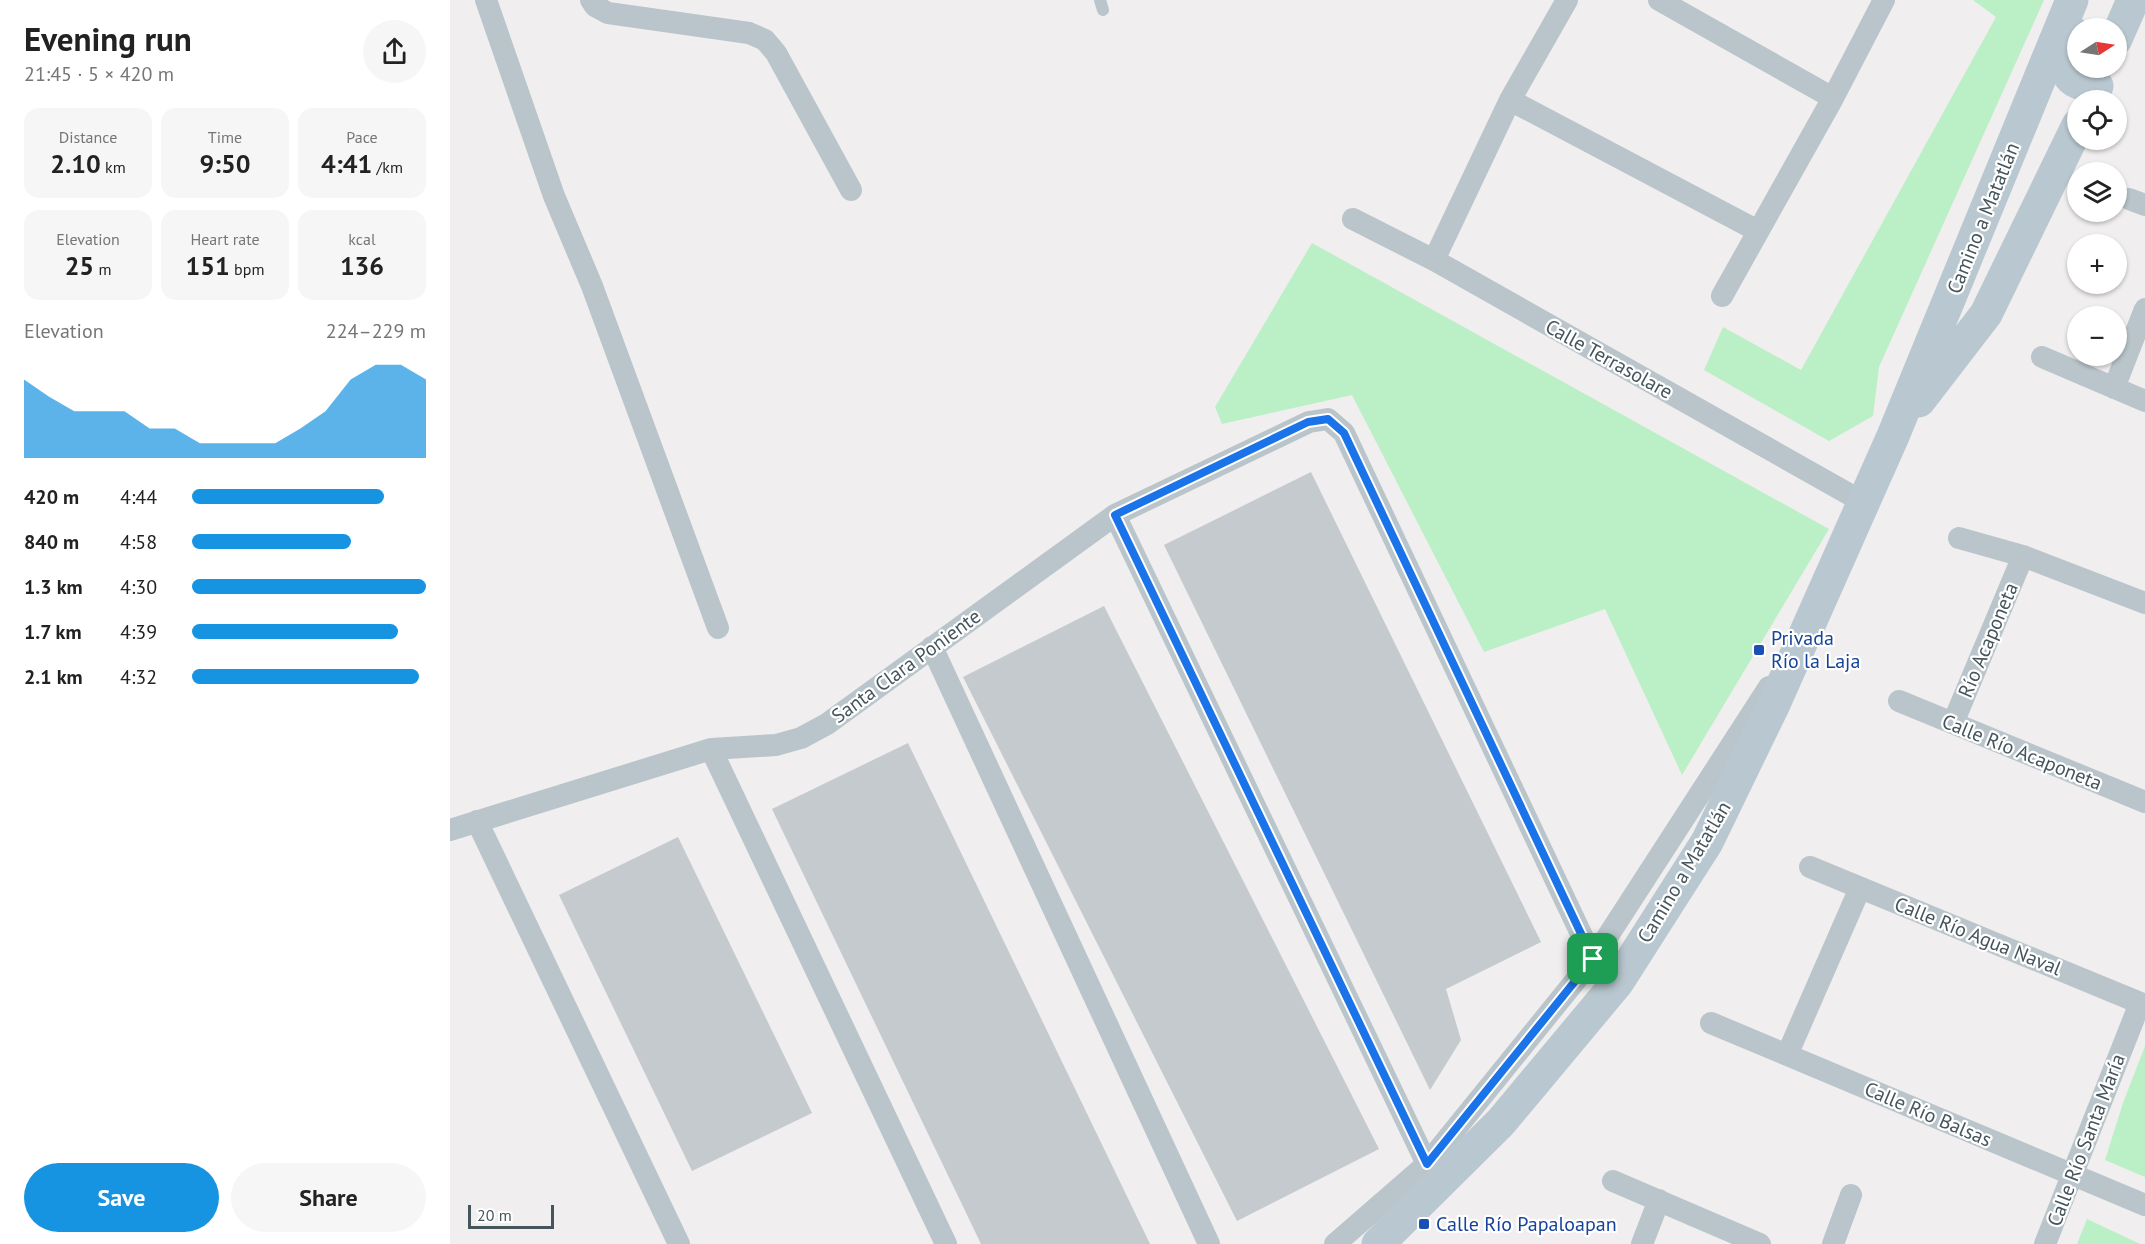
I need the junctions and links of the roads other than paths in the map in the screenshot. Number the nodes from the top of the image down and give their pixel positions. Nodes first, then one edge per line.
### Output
1 (486, 0) edge
2 (591, 0) edge
3 (1567, 0) edge
4 (1659, 0) edge
5 (1884, 0) edge
6 (2073, 0) edge
7 (2080, 0) edge
8 (2133, 0) edge
9 (2125, 18) edge
10 (2097, 85) edge
11 (1833, 98) junction
12 (1510, 100) junction
13 (2067, 148) edge
14 (851, 190) dead end
15 (1353, 219) dead end
16 (1758, 231) junction
17 (1434, 260) junction
18 (1722, 296) dead end
19 (2145, 309) edge
20 (2042, 357) dead end
21 (2114, 388) junction
22 (2145, 401) edge
23 (1893, 436) junction
24 (1863, 502) junction
25 (1115, 515) junction
26 (1959, 537) dead end
27 (2023, 556) junction
28 (2145, 603) edge
29 (718, 628) dead end
30 (1805, 633) junction
31 (932, 647) junction
32 (1899, 701) dead end
33 (1953, 723) junction
34 (711, 749) junction
35 (2145, 802) edge
36 (477, 820) junction
37 (450, 830) edge
38 (1810, 867) dead end
39 (1860, 888) junction
40 (1593, 959) junction
41 (2142, 1004) edge
42 (1711, 1023) dead end
43 (1787, 1055) junction
44 (1427, 1164) junction
45 (2073, 1174) junction
46 (1612, 1181) dead end
47 (1851, 1195) dead end
48 (1659, 1200) junction
49 (2145, 1205) edge
50 (679, 1244) edge
51 (946, 1244) edge
52 (1209, 1244) edge
53 (1335, 1244) edge
54 (1378, 1244) edge
55 (1642, 1244) edge
56 (1760, 1244) edge
57 (1833, 1244) edge
58 (2045, 1244) edge

1 - 29 street
2 - 14 street
3 - 12 street
4 - 11 street
5 - 11 street
6 - 23 street, Camino a Matatlán
7 - 10 street
8 - 9 street
11 - 16 street
12 - 16 street
12 - 17 street
13 - 23 street, Camino a Matatlán
15 - 17 street, Calle Terrasolare
16 - 18 street
17 - 24 street, Calle Terrasolare
19 - 21 street
20 - 21 street
21 - 22 street
23 - 24 street, Camino a Matatlán
24 - 30 street, Camino a Matatlán
25 - 31 street, Santa Clara Poniente
25 - 40 street, Santa Clara Poniente
25 - 44 street
26 - 27 street, Río Acaponeta
27 - 28 street, Río Acaponeta
27 - 33 street, Río Acaponeta
30 - 40 street
30 - 54 street, Camino a Matatlán
31 - 34 street, Santa Clara Poniente
31 - 52 street
32 - 33 street, Calle Río Acaponeta
33 - 35 street, Calle Río Acaponeta
34 - 36 street, Santa Clara Poniente
34 - 51 street
36 - 37 street, Santa Clara Poniente
36 - 50 street
38 - 39 street, Calle Río Agua Naval
39 - 41 street, Calle Río Agua Naval
39 - 43 street
40 - 44 street
41 - 45 street, Calle Río Santa María
42 - 43 street, Calle Río Balsas
43 - 45 street, Calle Río Balsas
44 - 53 street
45 - 49 street, Calle Río Balsas
45 - 58 street, Calle Río Santa María
46 - 48 street
47 - 57 street
48 - 55 street
48 - 56 street

